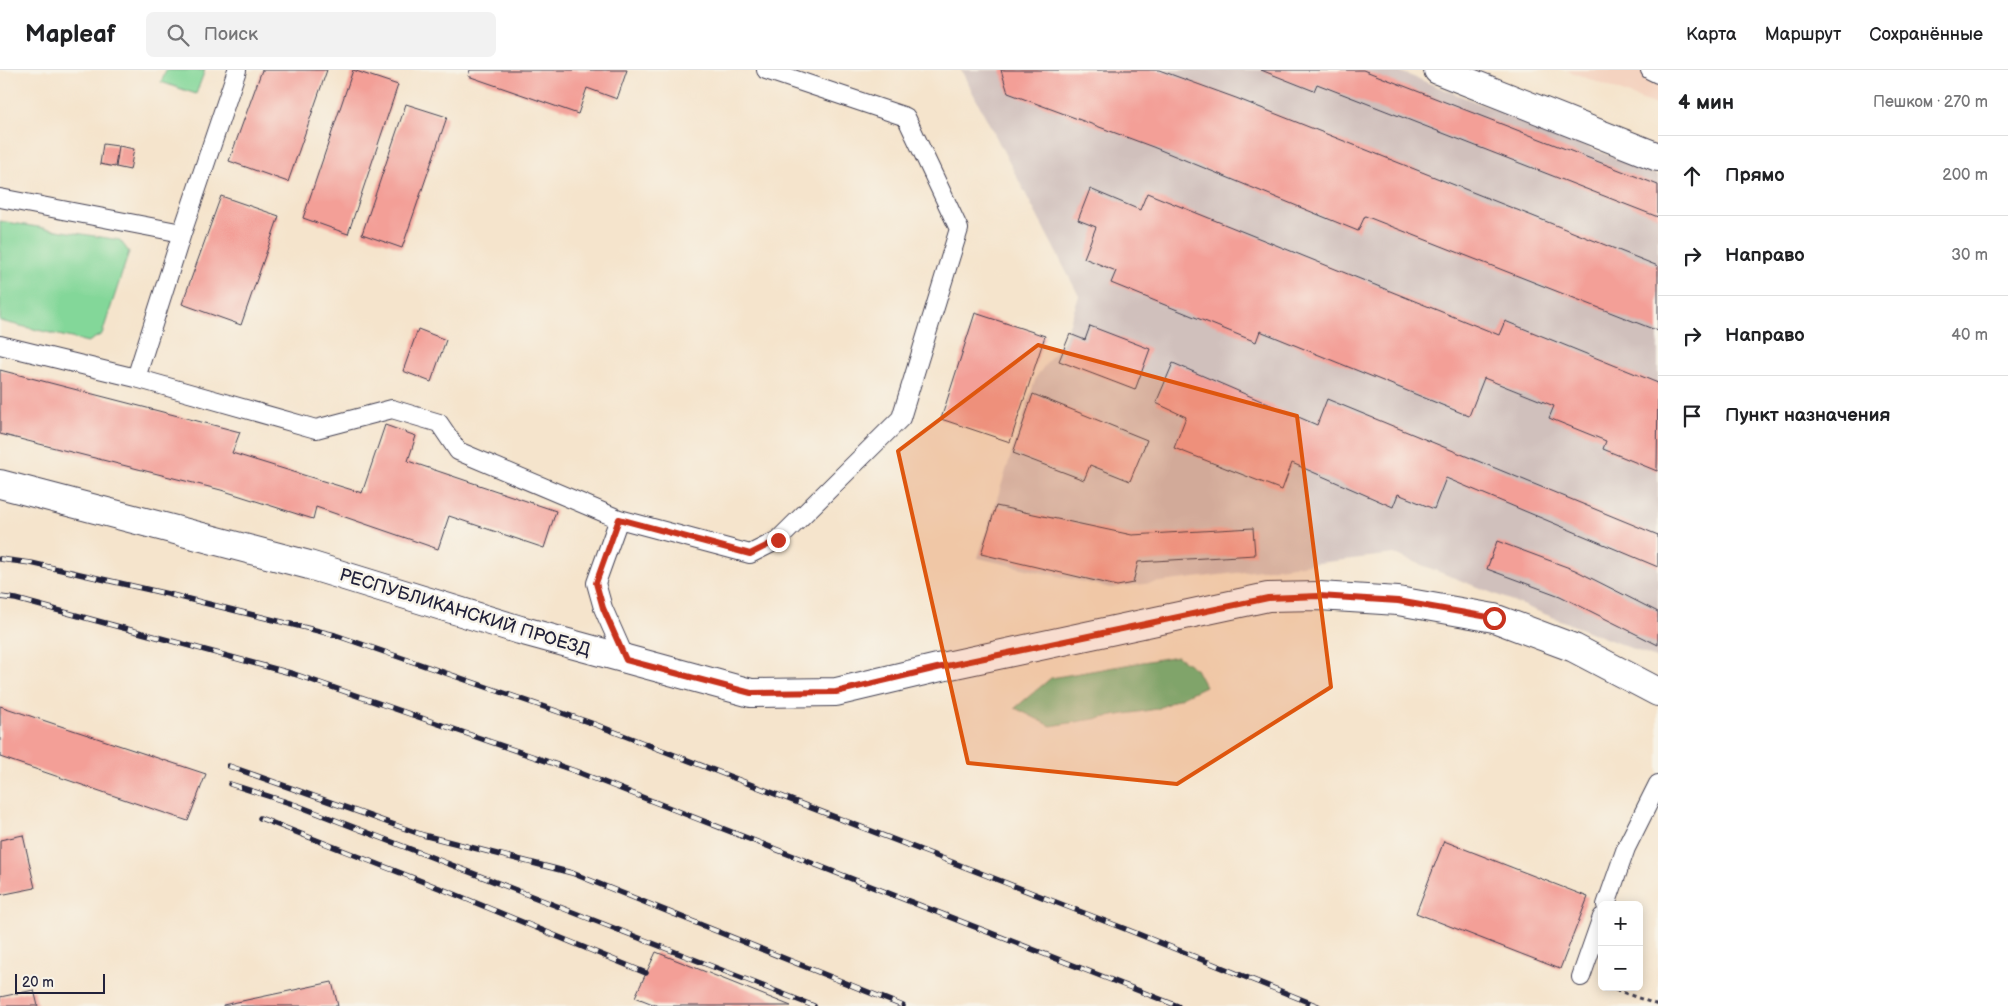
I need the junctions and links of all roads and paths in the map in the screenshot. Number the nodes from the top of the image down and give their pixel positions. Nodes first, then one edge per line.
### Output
1 (237, 70) edge
2 (766, 70) edge
3 (1438, 70) edge
4 (1650, 70) edge
5 (1658, 74) edge
6 (1477, 77) edge
7 (1658, 157) edge
8 (0, 198) edge
9 (182, 233) junction
10 (0, 345) edge
11 (136, 378) junction
12 (0, 484) edge
13 (619, 519) junction
14 (626, 660) junction
15 (1658, 692) edge
16 (1658, 784) edge
17 (1607, 901) edge
18 (1598, 929) edge
19 (1581, 978) dead end
20 (1619, 991) edge
21 (1658, 1006) edge

1 - 9 lane
2 - 13 lane
3 - 6 main road
4 - 5 lane
6 - 7 main road
8 - 9 lane
9 - 11 lane
10 - 11 lane
11 - 13 lane
12 - 14 main road, РЕСПУБЛИКАНСКИЙ ПРОЕЗД
13 - 14 lane
14 - 15 main road, РЕСПУБЛИКАНСКИЙ ПРОЕЗД
16 - 17 lane
18 - 19 lane
20 - 21 path

